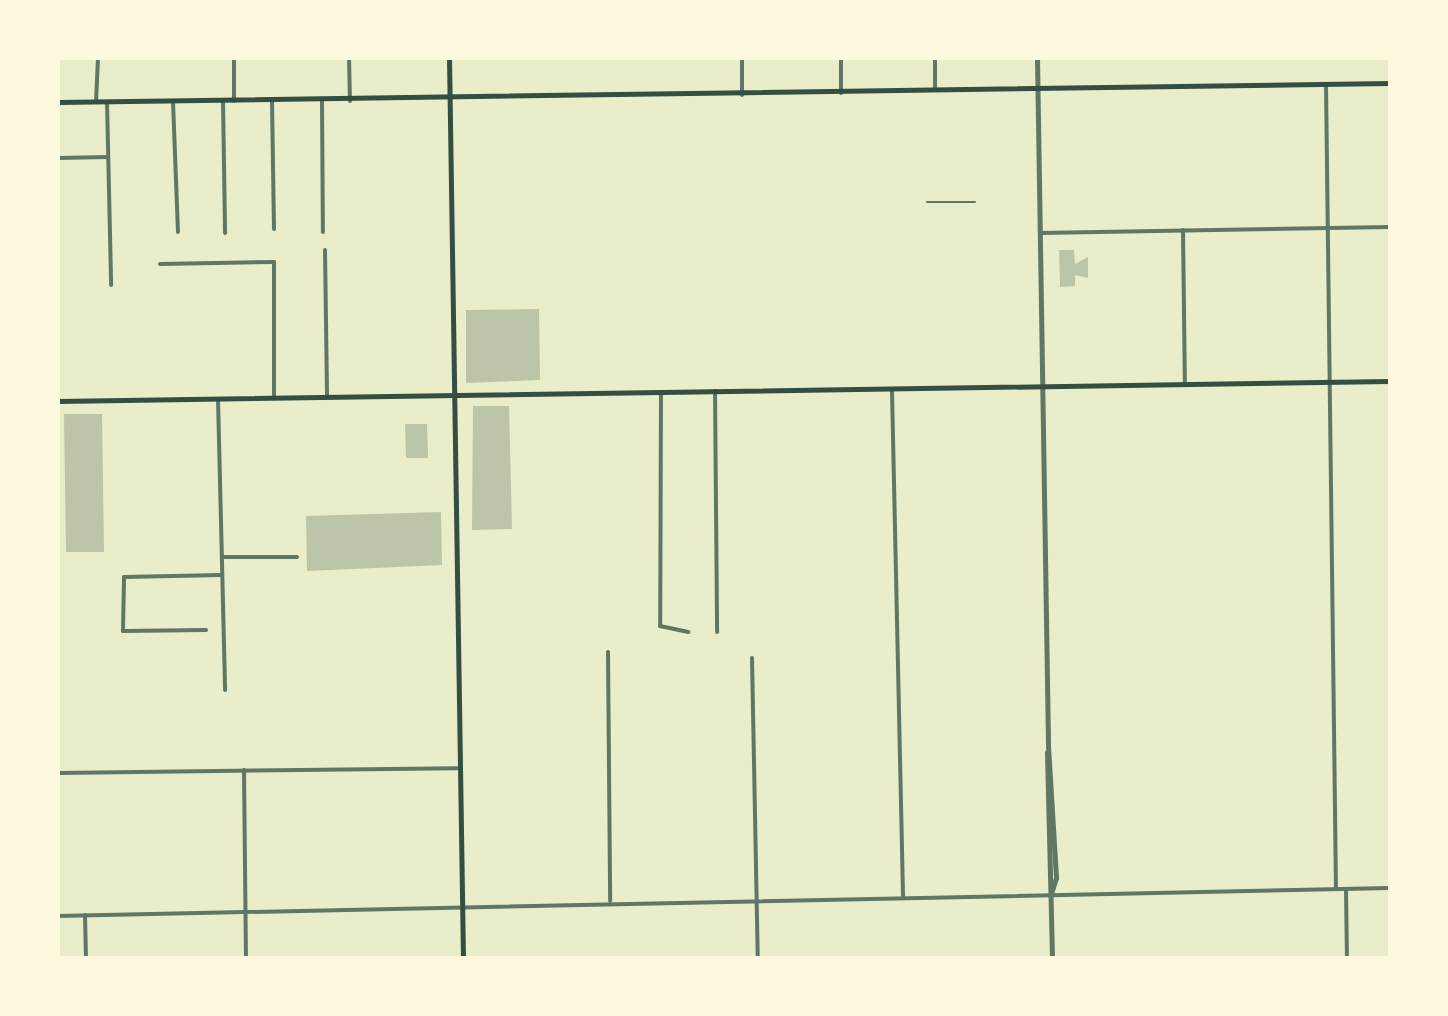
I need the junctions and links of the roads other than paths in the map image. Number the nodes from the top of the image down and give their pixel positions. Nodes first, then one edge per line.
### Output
1 (98, 58) edge
2 (234, 58) edge
3 (350, 58) edge
4 (449, 58) edge
5 (742, 58) edge
6 (841, 58) edge
7 (935, 58) edge
8 (1037, 58) edge
9 (1390, 83) edge
10 (1326, 84) junction
11 (1038, 90) junction
12 (935, 92) junction
13 (841, 93) junction
14 (742, 95) junction
15 (449, 100) junction
16 (222, 101) junction
17 (234, 101) junction
18 (272, 101) junction
19 (322, 101) junction
20 (350, 101) junction
21 (58, 102) edge
22 (96, 102) junction
23 (107, 102) junction
24 (173, 102) junction
25 (108, 157) junction
26 (58, 158) edge
27 (927, 202) dead end
28 (975, 202) dead end
29 (1390, 227) edge
30 (1328, 228) junction
31 (274, 229) dead end
32 (1183, 230) junction
33 (178, 232) dead end
34 (323, 232) dead end
35 (225, 233) dead end
36 (1040, 233) junction
37 (325, 250) dead end
38 (160, 264) dead end
39 (111, 285) dead end
40 (1390, 381) edge
41 (1327, 382) junction
42 (1185, 384) junction
43 (1042, 386) junction
44 (892, 388) junction
45 (715, 391) junction
46 (661, 392) junction
47 (453, 395) junction
48 (327, 397) junction
49 (218, 398) junction
50 (274, 398) junction
51 (58, 401) edge
52 (222, 557) junction
53 (297, 557) dead end
54 (222, 575) junction
55 (206, 630) dead end
56 (688, 632) dead end
57 (717, 632) dead end
58 (608, 652) dead end
59 (752, 658) dead end
60 (225, 690) dead end
61 (457, 768) junction
62 (244, 770) junction
63 (58, 773) edge
64 (1346, 888) junction
65 (1390, 888) edge
66 (1336, 889) junction
67 (1051, 893) junction
68 (903, 896) junction
69 (757, 898) junction
70 (610, 900) junction
71 (460, 906) junction
72 (246, 912) junction
73 (85, 915) junction
74 (58, 916) edge
75 (86, 958) edge
76 (246, 958) edge
77 (464, 958) edge
78 (758, 958) edge
79 (1052, 958) edge
80 (1347, 958) edge

1 - 22 street
2 - 17 street
3 - 20 street
4 - 15 main road
5 - 14 street
6 - 13 street
7 - 12 street
8 - 11 street
9 - 10 main road
10 - 11 main road
10 - 30 street
11 - 12 main road
11 - 36 street
12 - 13 main road
13 - 14 main road
14 - 15 main road
15 - 20 main road
15 - 47 main road
16 - 17 main road
16 - 24 main road
16 - 35 street
17 - 18 main road
18 - 19 main road
18 - 31 street
19 - 20 main road
19 - 34 street
21 - 22 main road
22 - 23 main road
23 - 24 main road
23 - 25 street
24 - 33 street
25 - 26 street
25 - 39 street
27 - 28 lane
29 - 30 street
30 - 32 street
30 - 41 street
32 - 36 street
32 - 42 street
36 - 43 street
37 - 48 street
38 - 50 street
40 - 41 main road
41 - 42 main road
41 - 66 street
42 - 43 main road
43 - 44 main road
43 - 67 street
44 - 45 main road
44 - 68 street
45 - 46 main road
45 - 57 street
46 - 47 main road
46 - 56 street
47 - 48 main road
47 - 61 main road
48 - 50 main road
49 - 50 main road
49 - 51 main road
49 - 52 street
52 - 53 street
52 - 54 street
54 - 55 street
54 - 60 street
58 - 70 street
59 - 69 street
61 - 62 street
61 - 71 main road
62 - 63 street
62 - 72 street
64 - 65 street
64 - 66 street
64 - 80 street
66 - 67 street
67 - 68 street
67 - 79 street
68 - 69 street
69 - 70 street
69 - 78 street
70 - 71 street
71 - 72 street
71 - 77 main road
72 - 73 street
72 - 76 street
73 - 74 street
73 - 75 street

